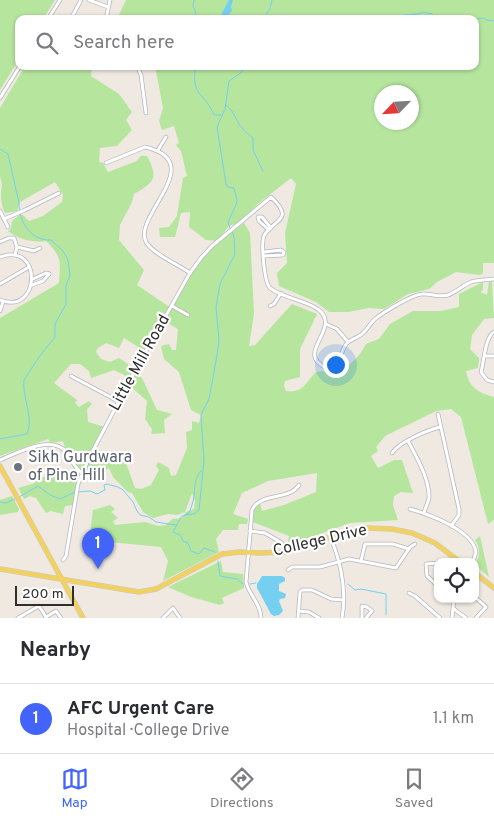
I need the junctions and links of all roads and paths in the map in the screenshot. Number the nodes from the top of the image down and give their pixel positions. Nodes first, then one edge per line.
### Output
1 (60, 0) edge
2 (81, 0) edge
3 (89, 0) edge
4 (110, 0) edge
5 (108, 7) junction
6 (51, 15) edge
7 (74, 15) dead end
8 (107, 15) edge
9 (18, 70) edge
10 (139, 70) edge
11 (0, 98) edge
12 (146, 113) dead end
13 (166, 137) dead end
14 (158, 150) junction
15 (106, 163) dead end
16 (59, 193) dead end
17 (0, 211) edge
18 (4, 219) junction
19 (8, 227) dead end
20 (0, 242) edge
21 (17, 247) junction
22 (40, 248) dead end
23 (264, 254) junction
24 (15, 255) junction
25 (0, 257) edge
26 (29, 267) junction
27 (190, 273) junction
28 (33, 279) junction
29 (494, 279) edge
30 (0, 284) edge
31 (32, 285) junction
32 (281, 293) junction
33 (1, 301) edge
34 (172, 306) junction
35 (270, 306) dead end
36 (0, 311) edge
37 (188, 315) dead end
38 (326, 324) junction
39 (494, 332) edge
40 (348, 342) junction
41 (485, 356) junction
42 (494, 356) edge
43 (71, 376) dead end
44 (494, 382) edge
45 (118, 401) junction
46 (438, 414) dead end
47 (440, 427) junction
48 (408, 441) junction
49 (392, 453) dead end
50 (0, 460) edge
51 (0, 466) edge
52 (82, 473) junction
53 (299, 485) dead end
54 (410, 509) dead end
55 (424, 513) junction
56 (451, 526) junction
57 (250, 531) junction
58 (331, 538) junction
59 (282, 543) dead end
60 (415, 544) dead end
61 (409, 549) junction
62 (248, 552) junction
63 (454, 558) edge
64 (474, 558) edge
65 (63, 560) dead end
66 (339, 561) junction
67 (360, 561) junction
68 (434, 563) edge
69 (0, 569) edge
70 (288, 570) dead end
71 (479, 576) edge
72 (62, 578) junction
73 (78, 580) junction
74 (434, 582) edge
75 (494, 588) edge
76 (69, 591) junction
77 (409, 593) dead end
78 (343, 600) junction
79 (479, 601) edge
80 (454, 603) edge
81 (454, 609) junction
82 (299, 611) junction
83 (46, 617) edge
84 (18, 618) edge
85 (61, 618) edge
86 (83, 618) edge
87 (163, 618) edge
88 (180, 618) edge
89 (261, 618) edge
90 (298, 618) edge
91 (319, 618) edge
92 (343, 618) edge
93 (362, 618) edge
94 (366, 618) edge
95 (440, 618) edge
96 (452, 618) edge
97 (466, 618) edge
98 (476, 618) edge

1 - 6 street
2 - 7 street
3 - 5 street
4 - 5 street
5 - 8 street
9 - 11 street
10 - 12 street
13 - 14 street
14 - 15 street
14 - 27 street
16 - 18 street
17 - 18 street
18 - 19 street
20 - 21 street
21 - 22 street
21 - 24 street
23 - 23 street
23 - 27 street, Little Mill Road
23 - 32 street
24 - 25 street
24 - 26 street
26 - 28 street
26 - 30 street
27 - 34 street, Little Mill Road
28 - 31 street
28 - 31 street
29 - 40 street
31 - 33 street
32 - 35 street
32 - 38 street
33 - 36 street
34 - 37 street
34 - 45 street, Little Mill Road
38 - 40 street
38 - 40 street
39 - 41 street
41 - 42 street
41 - 44 street
43 - 45 street
45 - 52 street, Little Mill Road
46 - 47 street
47 - 48 street
47 - 56 street
48 - 49 street
48 - 55 street
50 - 52 street
51 - 72 main road
52 - 65 street, Little Mill Road
53 - 57 street
54 - 55 street
55 - 56 street
56 - 64 street
57 - 59 street
57 - 62 street
58 - 62 main road, College Drive
58 - 63 main road, College Drive
58 - 66 street
60 - 61 street
61 - 67 street
61 - 67 street
62 - 73 main road, College Drive
62 - 89 street
66 - 67 street
66 - 70 street
66 - 78 street
68 - 74 street
69 - 72 main road, College Drive
71 - 75 main road
72 - 73 main road, College Drive
72 - 76 main road
73 - 76 main road
76 - 86 main road
77 - 95 street
78 - 82 street
78 - 92 street
79 - 98 street
80 - 81 street
81 - 96 street
81 - 97 street
82 - 90 street
82 - 91 street
83 - 84 street
83 - 85 street
87 - 88 street
93 - 94 street

